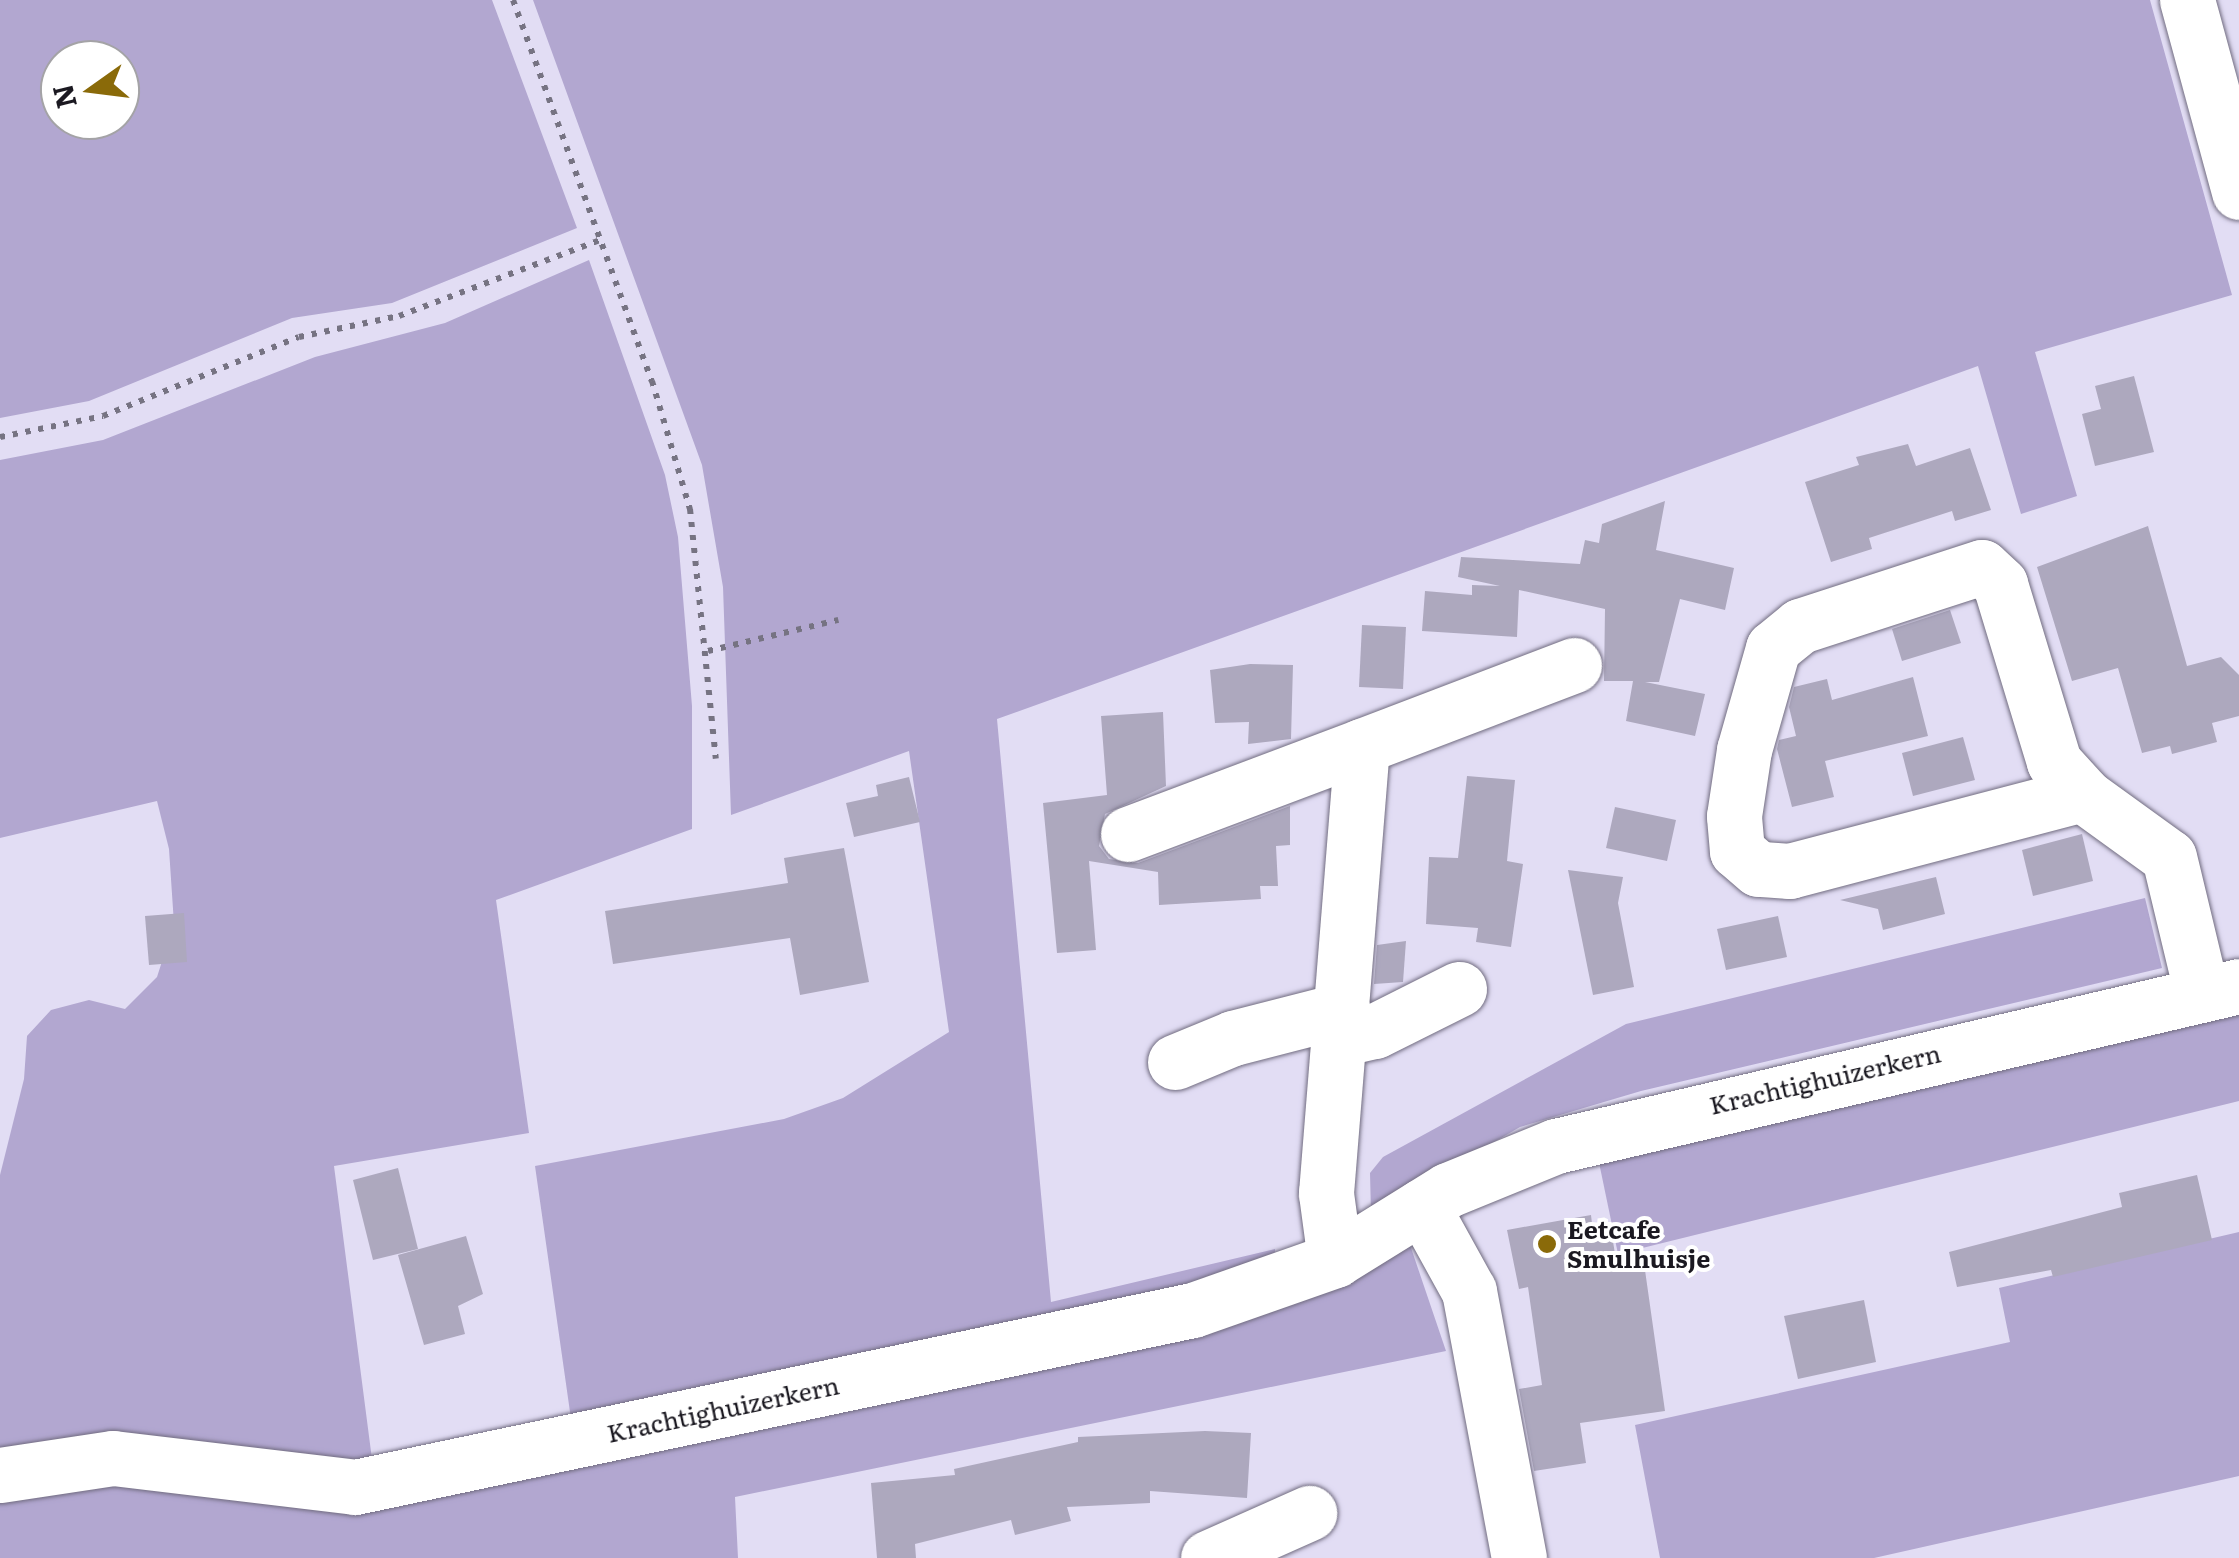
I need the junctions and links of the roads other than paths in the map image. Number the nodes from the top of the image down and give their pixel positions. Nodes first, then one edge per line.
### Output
1 (2187, 0) edge
2 (2239, 192) edge
3 (1574, 665) dead end
4 (1362, 746) junction
5 (2083, 794) junction
6 (1128, 834) dead end
7 (1459, 989) dead end
8 (2220, 990) edge
9 (1341, 1025) junction
10 (1175, 1062) dead end
11 (1422, 1206) junction
12 (1334, 1260) junction
13 (0, 1476) edge
14 (1309, 1513) dead end
15 (1208, 1558) edge
16 (1519, 1558) edge

1 - 2 street
3 - 4 street
4 - 6 street
4 - 9 street
5 - 5 street
5 - 8 street
7 - 9 street
8 - 11 street, Krachtighuizerkern
9 - 10 street
9 - 12 street
11 - 12 street, Krachtighuizerkern
11 - 16 street
12 - 13 street, Krachtighuizerkern
14 - 15 street

